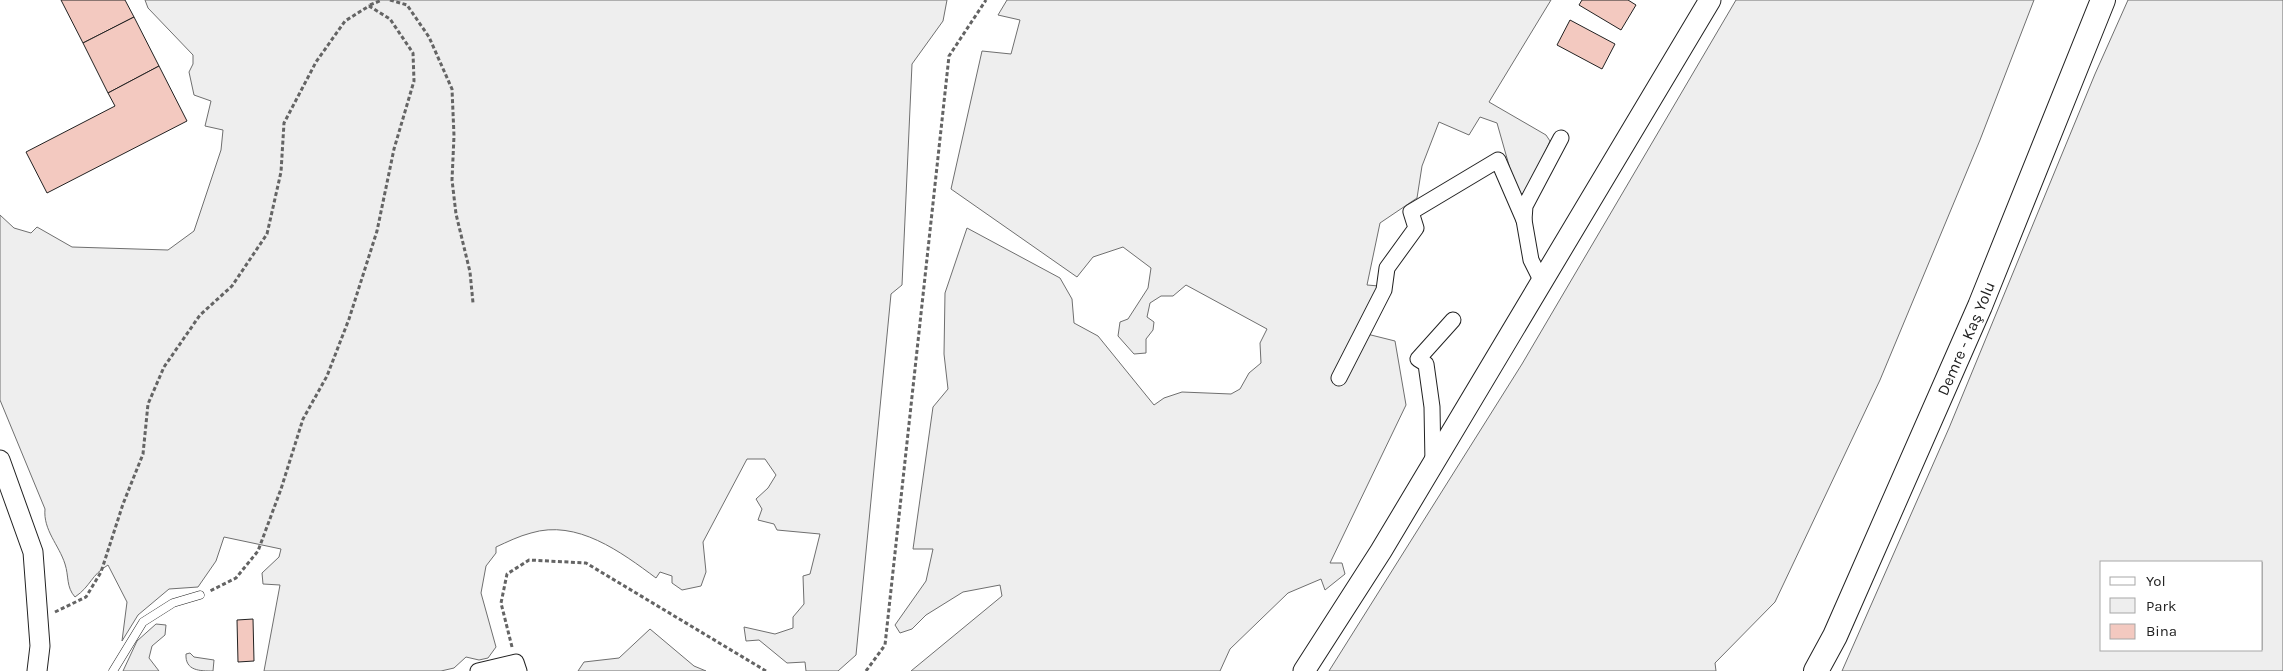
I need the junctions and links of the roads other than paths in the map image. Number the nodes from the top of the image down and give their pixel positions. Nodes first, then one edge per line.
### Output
1 (1710, 0) edge
2 (2103, 0) edge
3 (1561, 138) dead end
4 (1524, 220) junction
5 (1542, 282) junction
6 (1453, 320) dead end
7 (1339, 378) dead end
8 (0, 460) edge
9 (1433, 464) junction
10 (200, 595) road end
11 (518, 667) edge
12 (37, 671) edge
13 (113, 671) edge
14 (478, 671) edge
15 (1304, 671) edge
16 (1816, 671) edge

1 - 5 main road
2 - 16 highway, Demre - Kaş Yolu
3 - 4 street
4 - 5 street
4 - 7 street
5 - 9 main road
6 - 9 street
8 - 12 street
9 - 15 main road
10 - 13 lane
11 - 14 street

